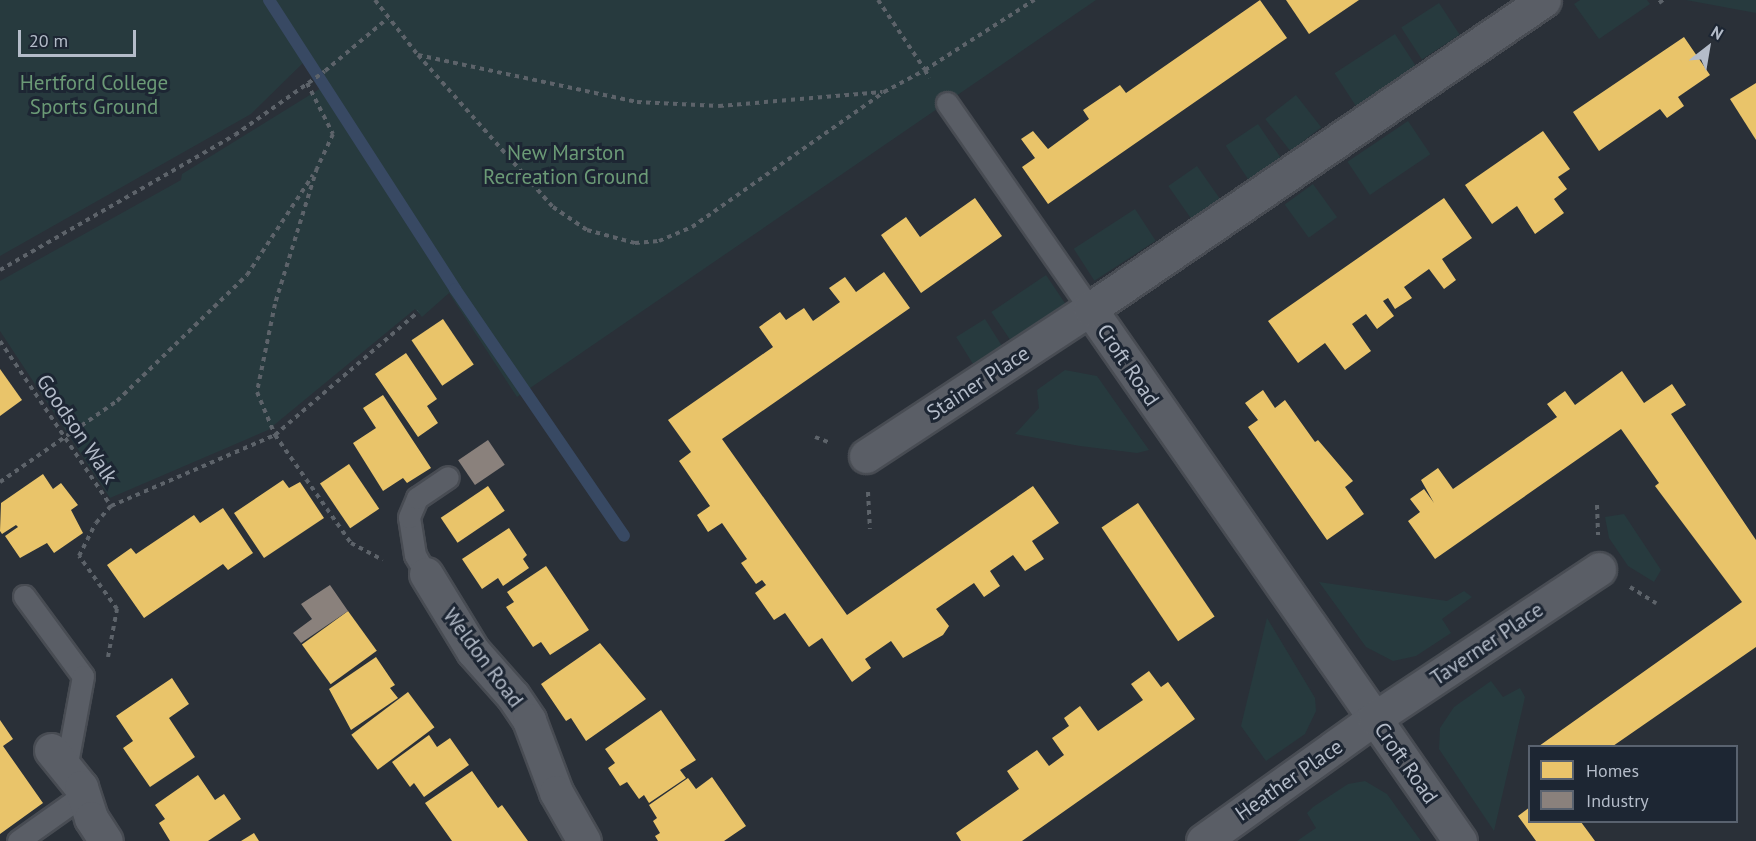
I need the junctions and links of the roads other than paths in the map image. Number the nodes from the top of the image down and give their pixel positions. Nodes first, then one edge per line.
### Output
1 (1544, 0) edge
2 (947, 103) road end
3 (1090, 309) junction
4 (866, 456) dead end
5 (448, 477) dead end
6 (1599, 569) dead end
7 (426, 574) joint
8 (24, 596) dead end
9 (1375, 718) junction
10 (67, 772) junction
11 (18, 841) edge
12 (106, 841) edge
13 (584, 841) edge
14 (1203, 841) edge
15 (1460, 841) edge

1 - 3 street, Croft Road
2 - 3 lane
3 - 4 street, Stainer Place
3 - 9 street, Croft Road
5 - 7 lane
6 - 9 street, Taverner Place
7 - 13 street, Weldon Road
8 - 10 lane
9 - 14 street, Heather Place
9 - 15 street, Croft Road
10 - 11 lane
10 - 12 street

